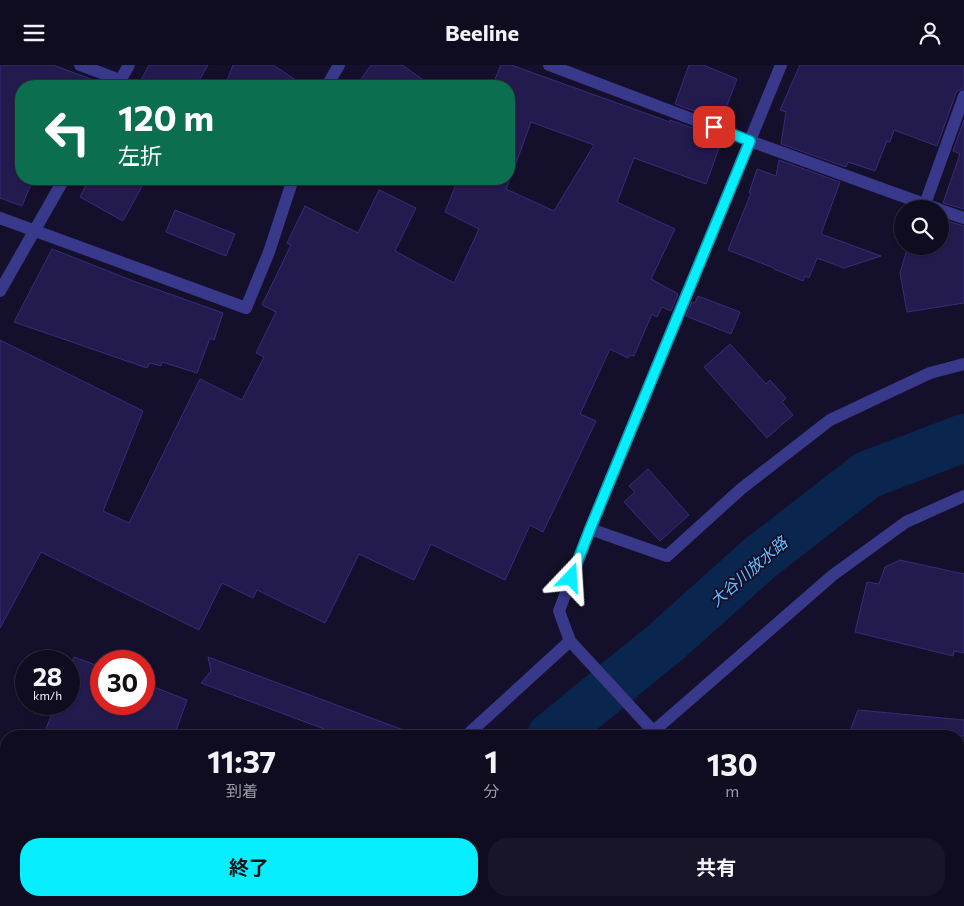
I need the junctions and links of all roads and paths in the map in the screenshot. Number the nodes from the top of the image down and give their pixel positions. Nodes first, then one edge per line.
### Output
1 (80, 65) edge
2 (128, 65) edge
3 (339, 65) edge
4 (549, 65) edge
5 (781, 65) edge
6 (112, 80) edge
7 (120, 80) edge
8 (330, 80) edge
9 (964, 96) edge
10 (750, 141) junction
11 (61, 185) edge
12 (291, 185) edge
13 (914, 200) edge
14 (926, 200) edge
15 (949, 213) edge
16 (0, 218) edge
17 (964, 218) edge
18 (35, 230) junction
19 (0, 291) edge
20 (964, 364) edge
21 (964, 496) edge
22 (590, 529) junction
23 (570, 641) junction
24 (473, 730) edge
25 (647, 730) edge
26 (656, 730) edge

1 - 6 street
2 - 7 street
3 - 8 street
4 - 10 street
5 - 10 street
9 - 14 street
10 - 13 street
10 - 22 street
11 - 18 street
12 - 18 street
15 - 17 street
16 - 18 street
18 - 19 street
20 - 22 street
21 - 26 street
22 - 23 street
23 - 24 street
23 - 25 street

